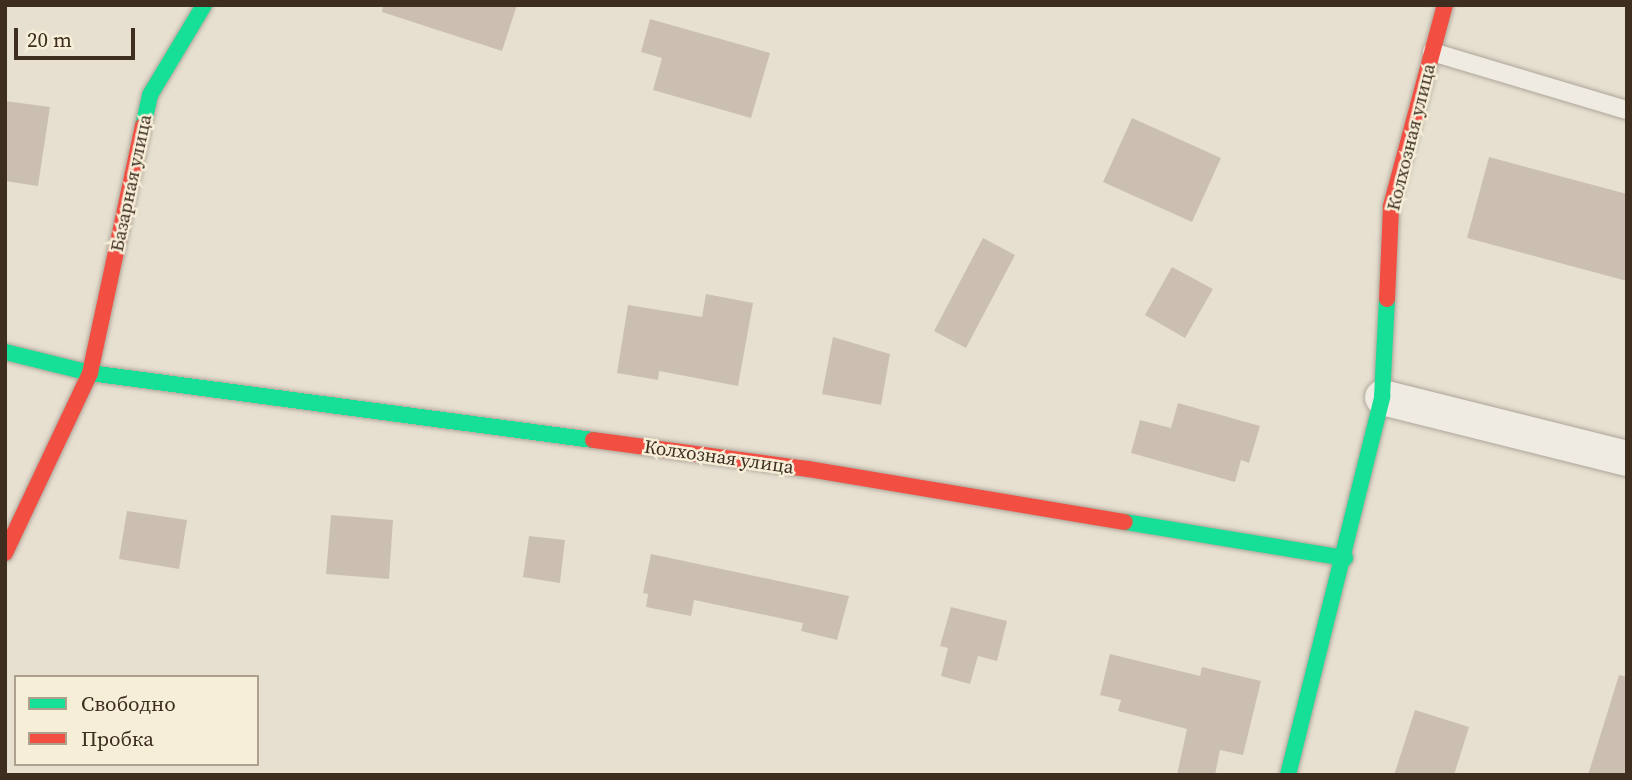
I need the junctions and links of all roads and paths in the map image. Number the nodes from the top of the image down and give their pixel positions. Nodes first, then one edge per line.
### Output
1 (204, 5) edge
2 (1445, 5) edge
3 (1432, 52) junction
4 (1627, 110) edge
5 (5, 352) edge
6 (90, 373) junction
7 (1382, 397) junction
8 (1627, 458) edge
9 (5, 553) edge
10 (1345, 558) junction
11 (1289, 775) edge

1 - 6 street, Базарная улица
2 - 3 street, Колхозная улица
3 - 4 lane
3 - 7 street, Колхозная улица
5 - 6 street, Колхозная улица
6 - 9 street, Базарная улица
6 - 10 street, Колхозная улица
7 - 8 street
7 - 10 street, Колхозная улица
10 - 11 street, Колхозная улица

